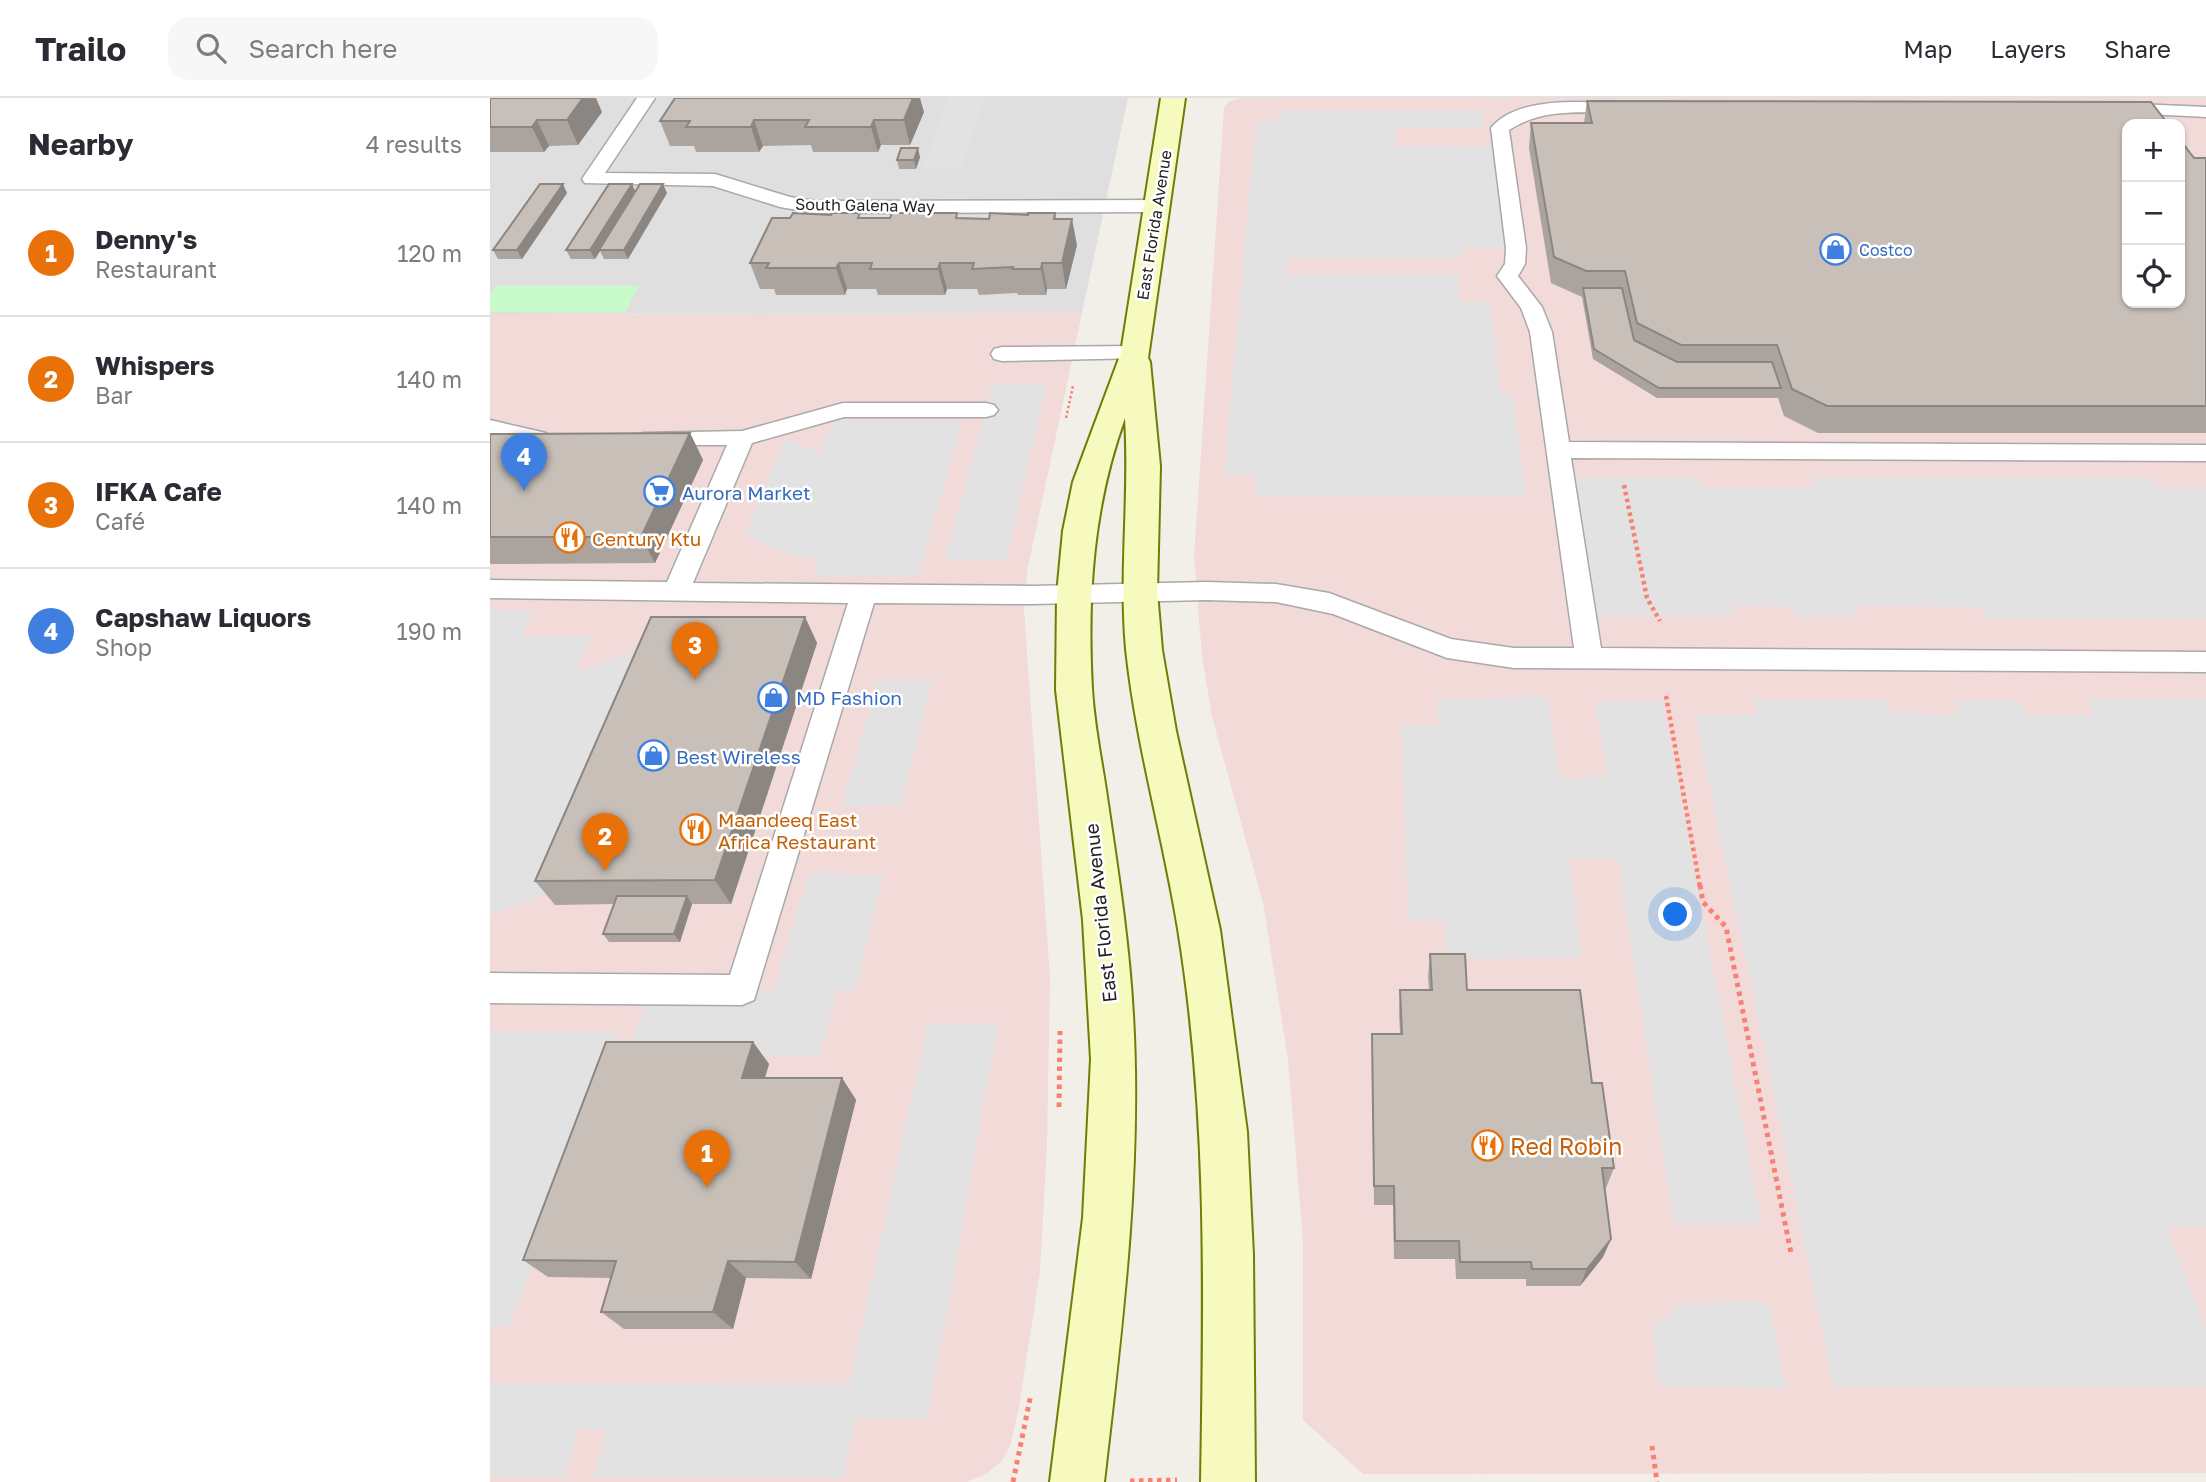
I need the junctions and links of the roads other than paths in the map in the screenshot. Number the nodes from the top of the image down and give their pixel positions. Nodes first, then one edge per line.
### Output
1 (646, 98) edge
2 (1173, 98) edge
3 (1639, 108) edge
4 (2094, 108) edge
5 (2206, 112) edge
6 (1157, 206) junction
7 (1135, 353) junction
8 (1002, 354) dead end
9 (986, 410) dead end
10 (490, 427) edge
11 (490, 438) edge
12 (538, 438) junction
13 (565, 438) edge
14 (633, 438) edge
15 (742, 438) junction
16 (1559, 450) junction
17 (2206, 453) edge
18 (490, 589) edge
19 (677, 590) junction
20 (1140, 592) junction
21 (864, 594) junction
22 (1074, 594) junction
23 (1589, 660) junction
24 (2206, 663) edge
25 (490, 988) edge
26 (1228, 1481) edge
27 (1077, 1482) edge

1 - 6 lane, South Galena Way
2 - 6 main road, East Florida Avenue
3 - 16 lane
4 - 5 lane
6 - 7 main road, East Florida Avenue
7 - 8 lane
7 - 20 main road, East Florida Avenue
7 - 22 main road, East Florida Avenue
9 - 15 lane
10 - 12 lane
11 - 12 lane
12 - 13 lane
14 - 15 lane
15 - 19 lane
16 - 17 lane
16 - 23 lane
18 - 19 lane
19 - 21 lane
20 - 22 lane
20 - 23 lane
20 - 26 main road, East Florida Avenue
21 - 22 lane
21 - 25 lane
22 - 27 main road, East Florida Avenue
23 - 24 lane

